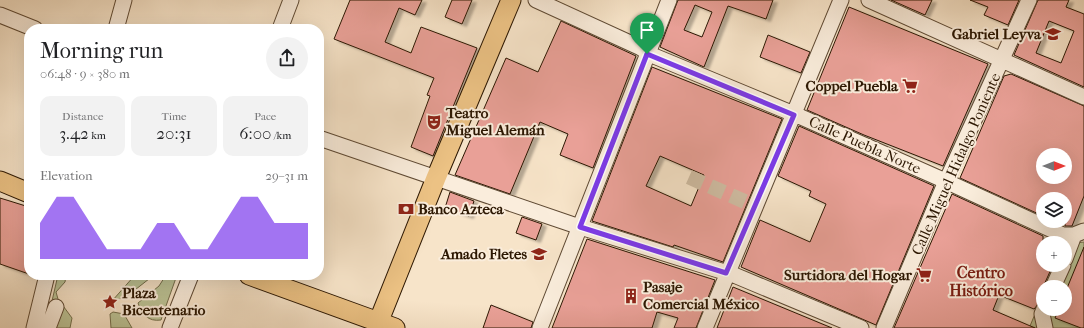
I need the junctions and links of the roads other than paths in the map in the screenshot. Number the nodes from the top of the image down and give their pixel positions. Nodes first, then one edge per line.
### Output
1 (124, 0) edge
2 (291, 0) edge
3 (511, 0) edge
4 (536, 0) edge
5 (669, 0) edge
6 (841, 0) edge
7 (869, 0) edge
8 (1029, 0) edge
9 (0, 15) edge
10 (117, 24) edge
11 (282, 24) edge
12 (24, 25) edge
13 (647, 54) junction
14 (1002, 62) junction
15 (1084, 97) edge
16 (794, 115) junction
17 (324, 140) edge
18 (436, 178) junction
19 (0, 181) edge
20 (946, 181) junction
21 (24, 191) edge
22 (580, 227) junction
23 (1079, 233) edge
24 (1072, 246) edge
25 (726, 273) junction
26 (46, 280) edge
27 (190, 280) edge
28 (262, 280) edge
29 (56, 307) dead end
30 (1042, 316) edge
31 (383, 326) edge
32 (34, 328) edge
33 (48, 328) edge
34 (170, 328) edge
35 (540, 328) edge
36 (705, 328) edge
37 (861, 328) edge
38 (884, 328) edge
39 (1044, 328) edge

1 - 10 street
2 - 11 street
3 - 18 main road
4 - 13 street, Calle Puebla Norte
5 - 13 street
6 - 16 street
7 - 14 street
8 - 14 street, Calle Miguel Hidalgo Poniente
9 - 12 street
13 - 16 street, Calle Puebla Norte
13 - 22 street
14 - 15 street
14 - 20 street, Calle Miguel Hidalgo Poniente
16 - 20 street, Calle Puebla Norte
16 - 25 street
17 - 18 street
18 - 22 street
18 - 31 main road
19 - 21 main road
20 - 23 street, Calle Puebla Norte
20 - 38 street, Calle Miguel Hidalgo Poniente
22 - 25 street
22 - 35 street
23 - 24 street
25 - 36 street
25 - 37 street
26 - 32 street
27 - 34 street
28 - 31 main road
29 - 33 street
30 - 39 street

